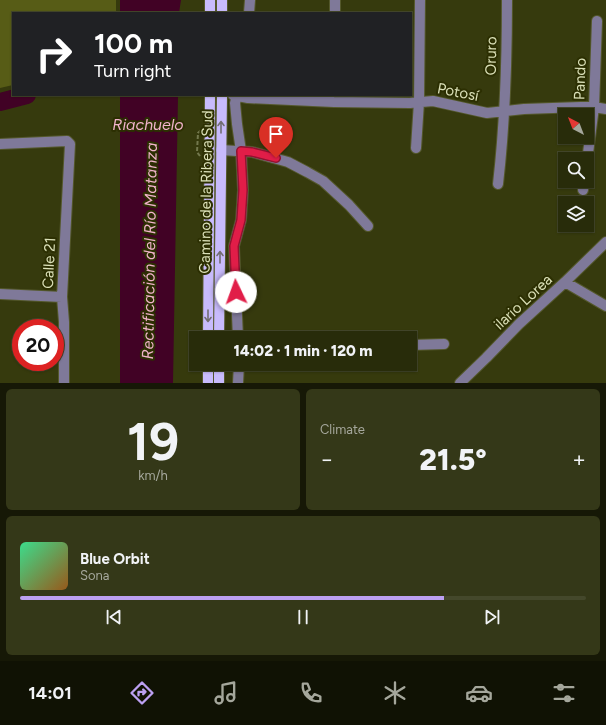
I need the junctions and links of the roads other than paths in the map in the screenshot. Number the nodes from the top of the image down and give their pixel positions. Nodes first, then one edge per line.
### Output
1 (210, 0) edge
2 (222, 0) edge
3 (250, 0) edge
4 (335, 0) edge
5 (420, 0) edge
6 (507, 0) edge
7 (210, 12) edge
8 (222, 12) edge
9 (249, 12) edge
10 (335, 12) edge
11 (597, 21) dead end
12 (210, 96) edge
13 (222, 96) edge
14 (235, 96) edge
15 (248, 97) edge
16 (334, 98) edge
17 (419, 102) junction
18 (594, 107) junction
19 (606, 109) edge
20 (504, 111) junction
21 (0, 144) edge
22 (416, 148) dead end
23 (221, 150) junction
24 (241, 151) junction
25 (588, 152) edge
26 (498, 184) dead end
27 (368, 226) dead end
28 (606, 242) edge
29 (565, 282) junction
30 (0, 294) edge
31 (62, 297) junction
32 (606, 306) edge
33 (208, 331) edge
34 (219, 331) edge
35 (238, 331) edge
36 (444, 344) dead end
37 (417, 345) edge
38 (208, 371) edge
39 (219, 371) edge
40 (238, 371) edge
41 (64, 383) edge
42 (208, 383) edge
43 (219, 383) edge
44 (238, 383) edge
45 (460, 383) edge

1 - 7 main road
2 - 8 main road
3 - 9 street
4 - 10 street
5 - 17 street
6 - 20 street, Oruro
11 - 18 street, Pando
12 -> 33 main road, Camino de la Ribera Sud
23 -> 13 main road, Camino de la Ribera Sud
14 - 15 street, Potosí
14 - 24 street
15 - 16 street, Potosí
16 - 17 street, Potosí
17 - 20 street, Potosí
17 - 22 street
18 - 19 street, Potosí
18 - 20 street, Potosí
18 - 25 street, Pando
20 - 26 street, Oruro
21 - 31 street, Calle 21
23 - 24 street
34 -> 23 main road, Camino de la Ribera Sud
24 - 27 street
24 - 35 street
28 - 29 street, ilario Lorea
29 - 32 street
29 - 45 street, ilario Lorea
30 - 31 street
31 - 41 street, Calle 21
36 - 37 street
38 - 42 main road
39 - 43 main road
40 - 44 street

